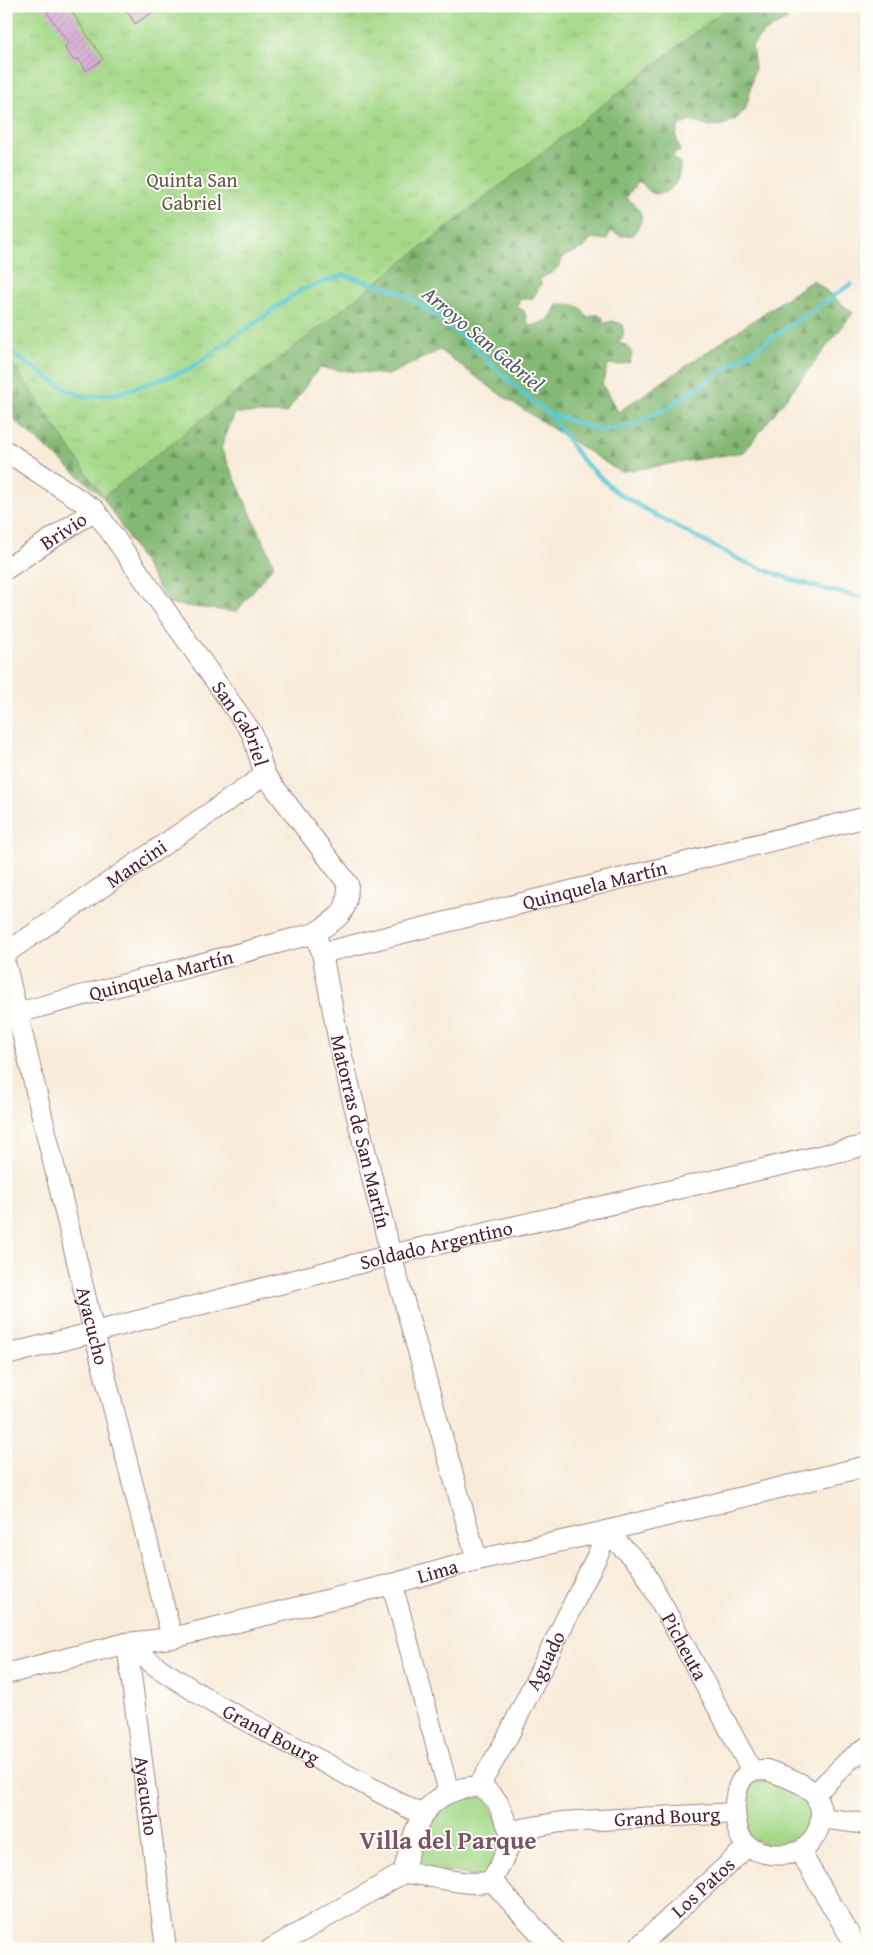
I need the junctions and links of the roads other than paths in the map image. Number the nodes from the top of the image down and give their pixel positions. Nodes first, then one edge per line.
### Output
1 (6, 452) edge
2 (95, 510) junction
3 (6, 569) edge
4 (265, 775) junction
5 (867, 817) edge
6 (316, 934) junction
7 (6, 953) edge
8 (322, 953) junction
9 (6, 966) edge
10 (11, 1015) edge
11 (867, 1145) edge
12 (391, 1255) junction
13 (94, 1332) junction
14 (6, 1355) edge
15 (867, 1466) edge
16 (606, 1531) junction
17 (477, 1560) junction
18 (392, 1584) junction
19 (172, 1638) junction
20 (127, 1643) junction
21 (6, 1674) edge
22 (867, 1747) edge
23 (752, 1771) junction
24 (479, 1786) junction
25 (449, 1792) junction
26 (815, 1794) junction
27 (735, 1813) junction
28 (422, 1816) junction
29 (821, 1818) junction
30 (867, 1824) edge
31 (510, 1831) junction
32 (748, 1846) junction
33 (800, 1852) junction
34 (403, 1873) junction
35 (492, 1881) junction
36 (166, 1949) edge
37 (271, 1949) edge
38 (554, 1949) edge
39 (636, 1949) edge
40 (858, 1949) edge

1 - 2 street
2 - 3 street, Brivio
2 - 4 street, San Gabriel
4 - 6 street, San Gabriel
4 - 7 street, Mancini
5 - 8 street, Quinquela Martín
6 - 8 street, Matorras de San Martín
6 - 10 street, Quinquela Martín
8 - 12 street, Matorras de San Martín
9 - 10 street, Ayacucho
10 - 13 street, Ayacucho
11 - 12 street, Soldado Argentino
12 - 13 street, Soldado Argentino
12 - 17 street, Matorras de San Martín
13 - 14 street, Soldado Argentino
13 - 19 street, Ayacucho
15 - 16 street, Lima
16 - 17 street, Lima
16 - 23 street, Picheuta
16 - 24 street, Aguado
17 - 18 street, Lima
18 - 19 street, Lima
18 - 25 street
19 - 20 street, Lima
20 - 21 street, Lima
20 - 28 street, Grand Bourg
20 - 36 street, Ayacucho
22 - 26 street
23 - 26 street
23 - 27 street
24 - 25 street
24 - 31 street
25 - 28 street
26 - 29 street
27 - 31 street, Grand Bourg
27 - 32 street
28 - 34 street
29 - 30 street
29 - 33 street
31 - 35 street
32 - 33 street
32 - 39 street, Los Patos
33 - 40 street
34 - 35 street
34 - 37 street
35 - 38 street

